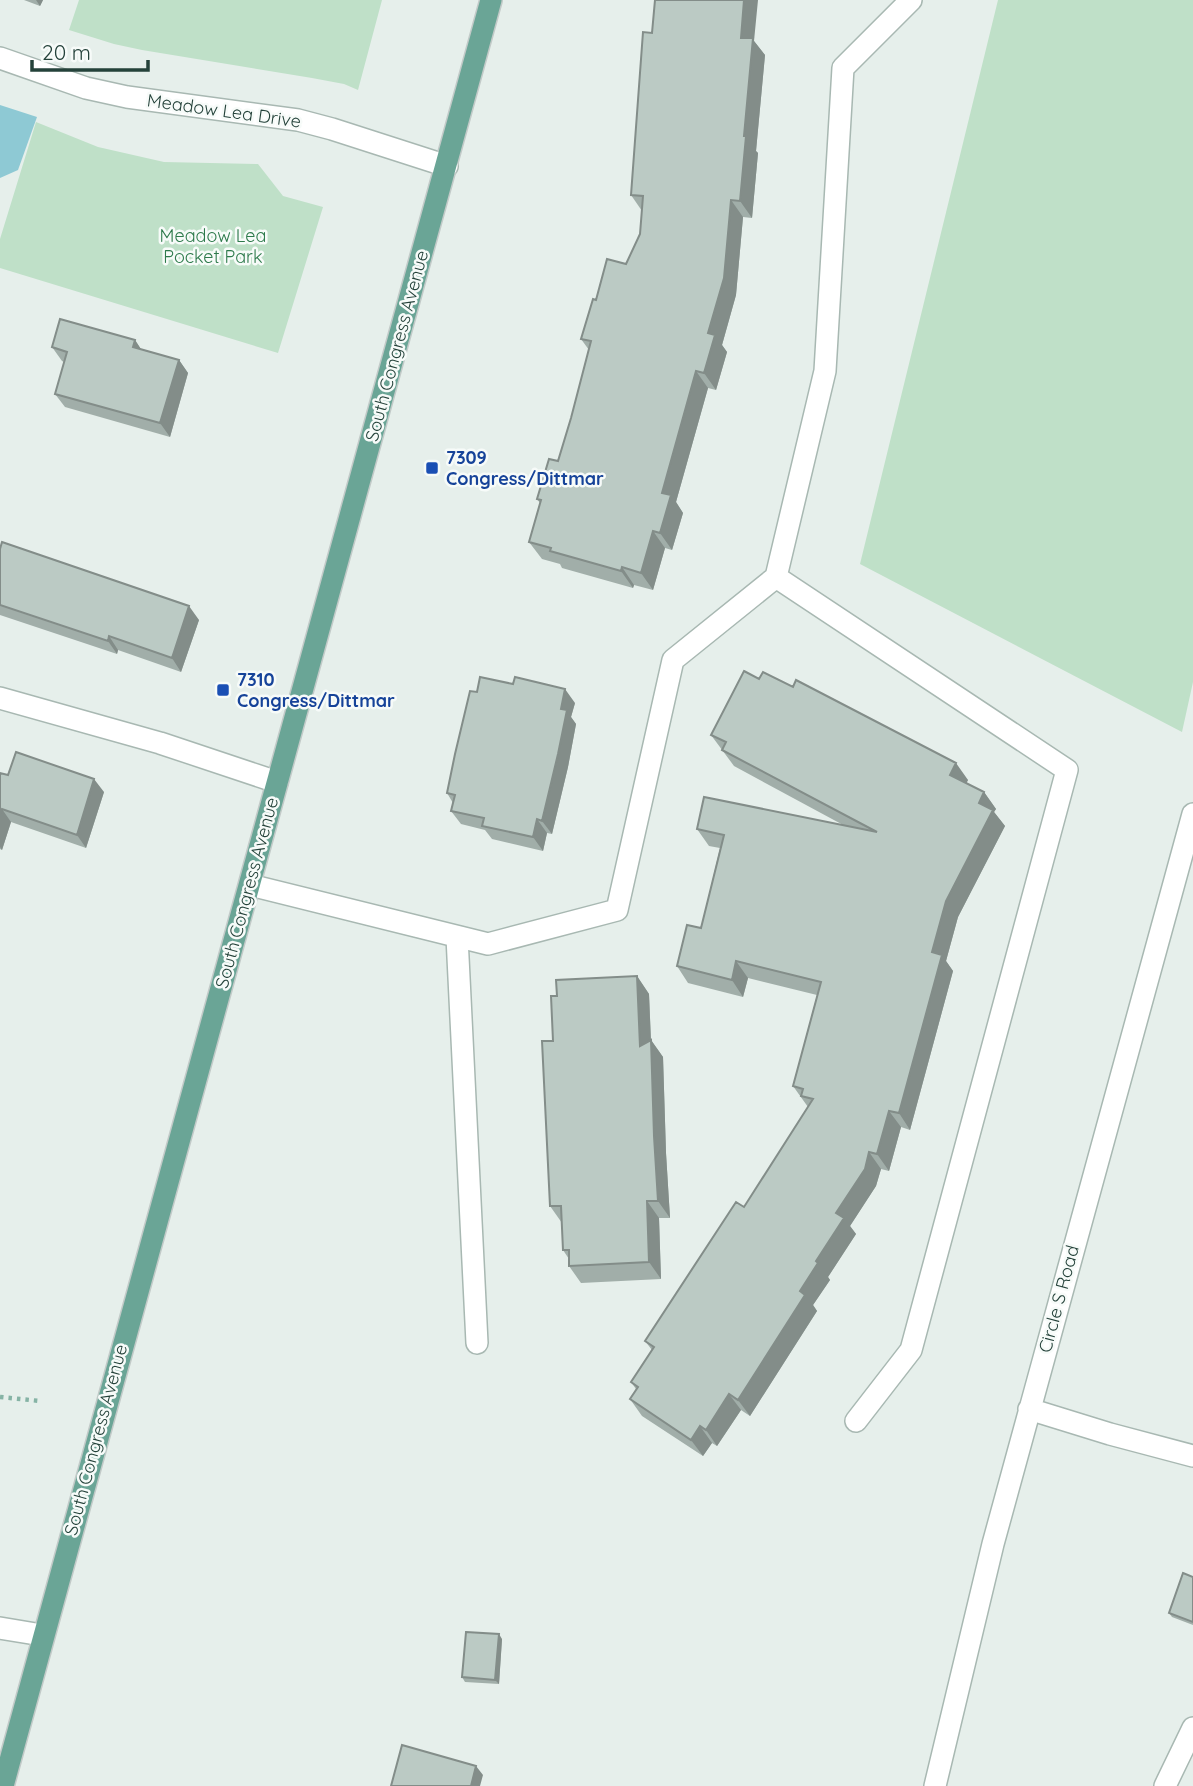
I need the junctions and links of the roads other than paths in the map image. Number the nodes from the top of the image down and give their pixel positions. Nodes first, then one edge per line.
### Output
1 (491, 0) edge
2 (911, 0) edge
3 (0, 58) edge
4 (447, 166) junction
5 (776, 577) junction
6 (0, 698) edge
7 (277, 782) junction
8 (1193, 814) edge
9 (250, 885) junction
10 (457, 937) junction
11 (477, 1343) dead end
12 (1029, 1409) junction
13 (856, 1421) dead end
14 (1193, 1456) edge
15 (0, 1628) edge
16 (43, 1635) junction
17 (1193, 1728) edge
18 (3, 1786) edge
19 (935, 1786) edge
20 (1165, 1786) edge

1 - 4 main road, South Congress Avenue
2 - 5 street
3 - 4 street, Meadow Lea Drive
4 - 7 main road, South Congress Avenue
5 - 10 street
5 - 13 street
6 - 7 street
7 - 9 main road, South Congress Avenue
8 - 12 street, Circle S Road
9 - 10 street
9 - 16 main road, South Congress Avenue
10 - 11 street
12 - 14 street
12 - 19 street, Circle S Road
15 - 16 street
16 - 18 main road, South Congress Avenue
17 - 20 street

